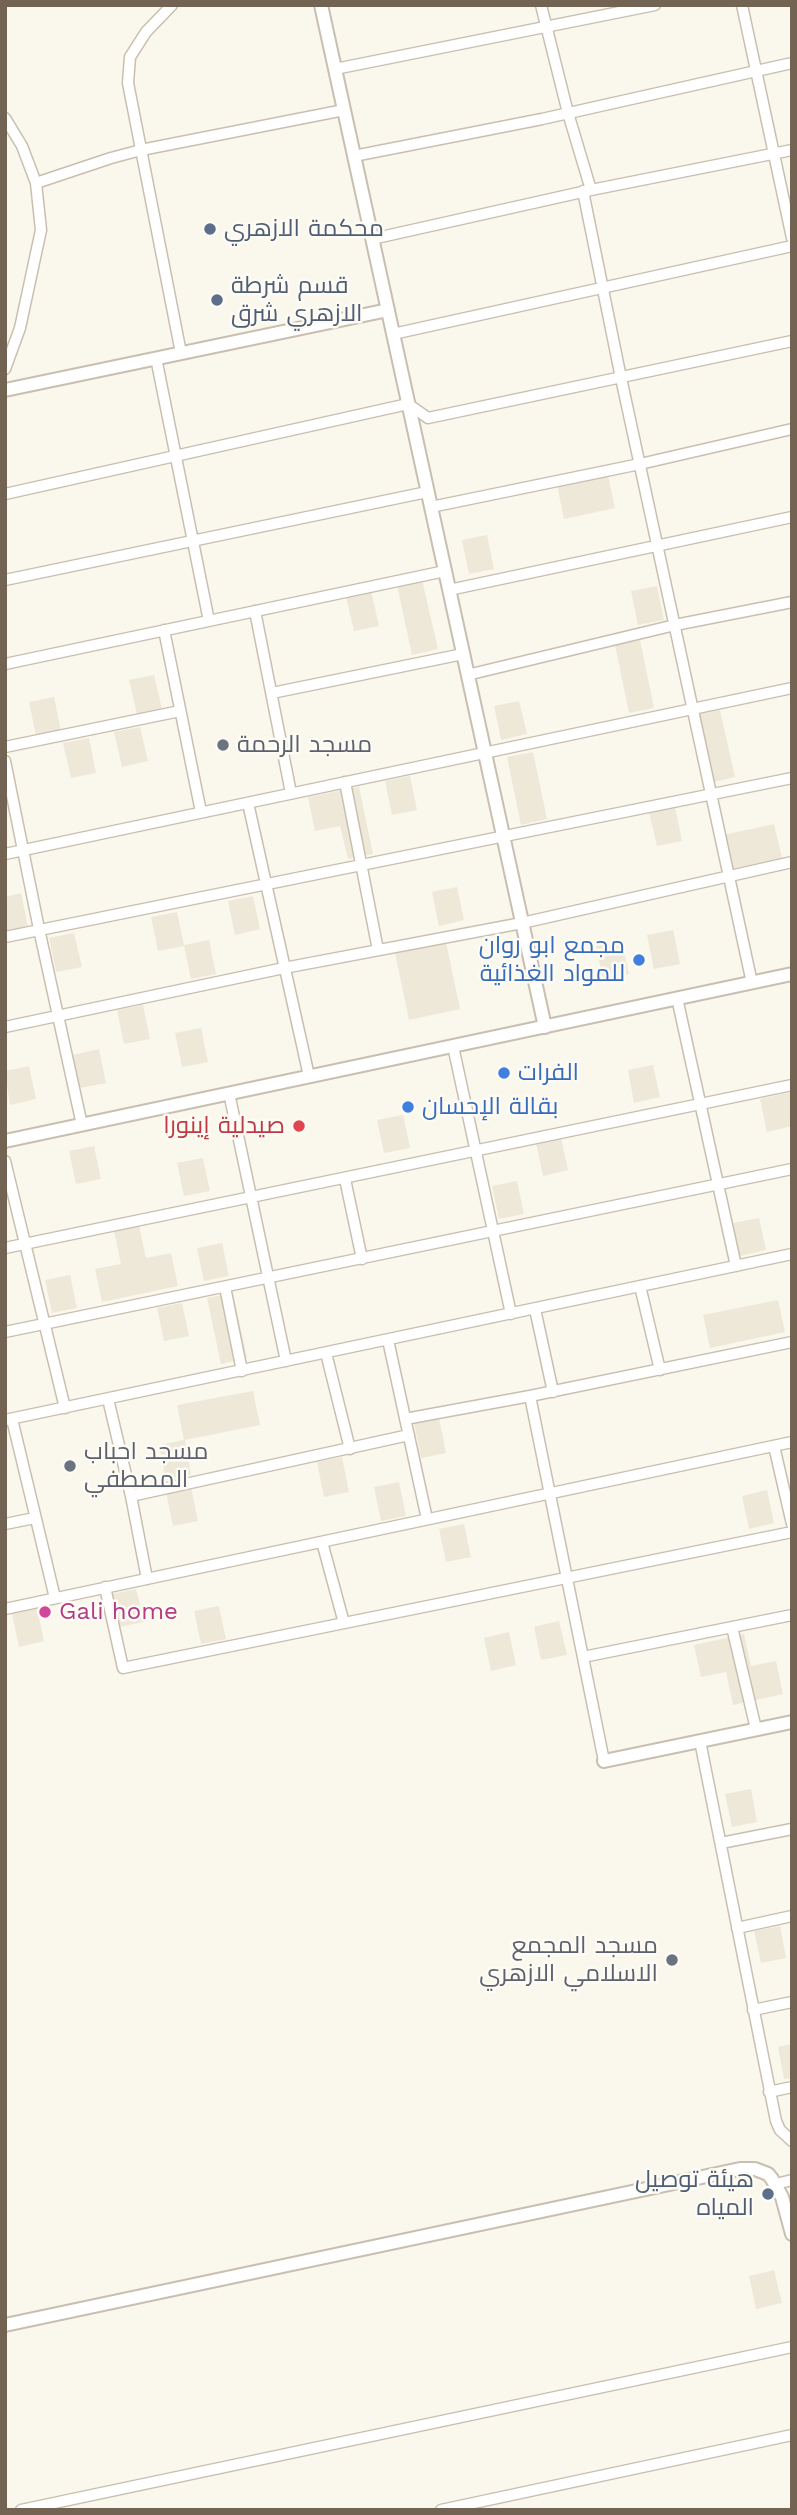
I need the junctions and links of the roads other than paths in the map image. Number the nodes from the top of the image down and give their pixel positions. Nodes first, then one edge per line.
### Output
1 (172, 5) edge
2 (321, 5) edge
3 (541, 5) edge
4 (655, 5) edge
5 (742, 5) edge
6 (546, 27) junction
7 (792, 63) edge
8 (335, 69) junction
9 (756, 70) junction
10 (344, 110) junction
11 (568, 113) junction
12 (5, 118) edge
13 (141, 150) junction
14 (792, 150) edge
15 (775, 153) junction
16 (354, 156) junction
17 (36, 183) junction
18 (587, 190) junction
19 (792, 238) edge
20 (372, 239) junction
21 (792, 246) edge
22 (603, 287) junction
23 (388, 310) junction
24 (393, 334) junction
25 (792, 341) edge
26 (181, 353) junction
27 (156, 358) junction
28 (5, 369) edge
29 (621, 378) junction
30 (5, 390) edge
31 (408, 404) junction
32 (792, 429) edge
33 (177, 455) junction
34 (640, 464) junction
35 (427, 492) junction
36 (5, 495) edge
37 (431, 507) junction
38 (792, 517) edge
39 (193, 541) junction
40 (657, 545) junction
41 (445, 571) junction
42 (5, 580) edge
43 (449, 590) junction
44 (792, 601) edge
45 (255, 611) junction
46 (209, 621) junction
47 (675, 625) junction
48 (164, 630) junction
49 (463, 654) junction
50 (5, 664) edge
51 (467, 675) junction
52 (792, 688) edge
53 (272, 693) junction
54 (694, 708) junction
55 (180, 711) junction
56 (5, 747) edge
57 (485, 752) junction
58 (5, 761) edge
59 (792, 778) edge
60 (345, 782) junction
61 (291, 793) junction
62 (711, 794) junction
63 (248, 803) junction
64 (201, 813) junction
65 (503, 836) junction
66 (24, 850) junction
67 (5, 854) edge
68 (792, 862) edge
69 (361, 865) junction
70 (727, 876) junction
71 (265, 884) junction
72 (522, 923) junction
73 (39, 929) junction
74 (5, 937) edge
75 (378, 950) junction
76 (284, 968) junction
77 (792, 974) edge
78 (752, 983) junction
79 (677, 998) junction
80 (58, 1014) junction
81 (5, 1027) edge
82 (545, 1027) junction
83 (453, 1046) junction
84 (309, 1076) junction
85 (792, 1085) edge
86 (229, 1093) junction
87 (701, 1104) junction
88 (82, 1125) junction
89 (5, 1141) edge
90 (476, 1151) junction
91 (5, 1161) edge
92 (792, 1169) edge
93 (345, 1179) junction
94 (717, 1185) junction
95 (251, 1198) junction
96 (493, 1231) junction
97 (26, 1244) junction
98 (5, 1248) edge
99 (792, 1254) edge
100 (362, 1259) junction
101 (736, 1266) junction
102 (269, 1278) junction
103 (640, 1286) junction
104 (225, 1287) junction
105 (535, 1309) junction
106 (511, 1314) junction
107 (45, 1324) junction
108 (5, 1332) edge
109 (388, 1340) junction
110 (792, 1342) edge
111 (326, 1353) junction
112 (286, 1361) junction
113 (660, 1370) junction
114 (242, 1371) junction
115 (553, 1392) junction
116 (530, 1396) junction
117 (108, 1399) junction
118 (65, 1408) junction
119 (405, 1419) junction
120 (9, 1420) edge
121 (409, 1435) junction
122 (792, 1443) edge
123 (774, 1446) junction
124 (350, 1449) junction
125 (550, 1494) junction
126 (131, 1496) junction
127 (35, 1518) junction
128 (427, 1519) junction
129 (5, 1524) edge
130 (792, 1524) edge
131 (792, 1532) edge
132 (322, 1542) junction
133 (567, 1578) junction
134 (147, 1579) junction
135 (106, 1587) junction
136 (55, 1598) junction
137 (5, 1609) edge
138 (792, 1615) edge
139 (344, 1623) junction
140 (732, 1627) junction
141 (583, 1657) junction
142 (792, 1722) edge
143 (756, 1730) junction
144 (700, 1741) junction
145 (604, 1761) joint
146 (792, 1829) edge
147 (721, 1843) junction
148 (792, 1916) edge
149 (737, 1927) junction
150 (792, 2002) edge
151 (753, 2010) junction
152 (792, 2087) edge
153 (769, 2092) junction
154 (792, 2141) edge
155 (792, 2180) edge
156 (776, 2184) junction
157 (792, 2234) edge
158 (5, 2325) edge
159 (792, 2347) edge
160 (792, 2435) edge
161 (21, 2510) edge
162 (441, 2510) edge

1 - 13 street
2 - 8 street
3 - 6 street
4 - 6 street
5 - 9 street
6 - 8 street
6 - 11 street
7 - 9 street
8 - 10 street
9 - 11 street
9 - 15 street
10 - 13 street
10 - 16 street
11 - 16 street
11 - 18 street
12 - 17 street
13 - 17 street
13 - 26 street
14 - 15 street
15 - 18 street
15 - 19 street
16 - 20 street
17 - 28 street
18 - 20 street
18 - 22 street
20 - 23 street
21 - 22 street
22 - 24 street
22 - 29 street
23 - 24 street
23 - 26 street
24 - 31 street
25 - 29 street
26 - 27 street
27 - 30 street
27 - 33 street
29 - 31 street
29 - 34 street
31 - 33 street
31 - 35 street
32 - 34 street
33 - 36 street
33 - 39 street
34 - 37 street
34 - 40 street
35 - 37 street
35 - 39 street
37 - 41 street
38 - 40 street
39 - 42 street
39 - 46 street
40 - 43 street
40 - 47 street
41 - 43 street
41 - 45 street
43 - 49 street
44 - 47 street
45 - 46 street
45 - 53 street
46 - 48 street
47 - 51 street
47 - 54 street
48 - 50 street
48 - 55 street
49 - 51 street
49 - 53 street
51 - 57 street
52 - 54 street
53 - 61 street
54 - 57 street
54 - 62 street
55 - 56 street
55 - 64 street
57 - 60 street
57 - 65 street
58 - 66 street
59 - 62 street
60 - 61 street
60 - 69 street
61 - 63 street
62 - 65 street
62 - 70 street
63 - 64 street
63 - 71 street
64 - 66 street
65 - 69 street
65 - 72 street
66 - 67 street
66 - 73 street
68 - 70 street
69 - 71 street
69 - 75 street
70 - 72 street
70 - 78 street
71 - 73 street
71 - 76 street
72 - 75 street
72 - 82 street
73 - 74 street
73 - 80 street
75 - 76 street
76 - 80 street
76 - 84 street
77 - 78 street
78 - 79 street
79 - 82 street
79 - 87 street
80 - 81 street
80 - 88 street
82 - 83 street
83 - 84 street
83 - 90 street
84 - 86 street
85 - 87 street
86 - 88 street
86 - 95 street
87 - 90 street
87 - 94 street
88 - 89 street
90 - 93 street
90 - 96 street
91 - 97 street
92 - 94 street
93 - 95 street
93 - 100 street
94 - 96 street
94 - 101 street
95 - 97 street
95 - 102 street
96 - 100 street
96 - 106 street
97 - 98 street
97 - 107 street
99 - 101 street
100 - 102 street
101 - 103 street
102 - 104 street
102 - 112 street
103 - 105 street
103 - 113 street
104 - 107 street
104 - 114 street
105 - 106 street
105 - 115 street
106 - 109 street
107 - 108 street
107 - 118 street
109 - 111 street
109 - 119 street
110 - 113 street
111 - 112 street
111 - 124 street
112 - 114 street
113 - 115 street
114 - 117 street
115 - 116 street
116 - 119 street
116 - 125 street
117 - 118 street
117 - 126 street
118 - 120 street
119 - 121 street
120 - 127 street
121 - 124 street
121 - 128 street
122 - 123 street
123 - 125 street
123 - 130 street
124 - 126 street
125 - 128 street
125 - 133 street
126 - 134 street
127 - 129 street
127 - 136 street
128 - 132 street
131 - 133 street
132 - 134 street
132 - 139 street
133 - 139 street
133 - 141 street
134 - 135 street
135 - 136 street
135 - 139 street
136 - 137 street
138 - 140 street
140 - 141 street
140 - 143 street
141 - 145 street
142 - 143 street
143 - 144 street
144 - 145 street
144 - 147 street
146 - 147 street
147 - 149 street
148 - 149 street
149 - 151 street
150 - 151 street
151 - 153 street
152 - 153 street
153 - 154 street
155 - 156 street
156 - 157 street
156 - 158 street
159 - 161 street
160 - 162 street

